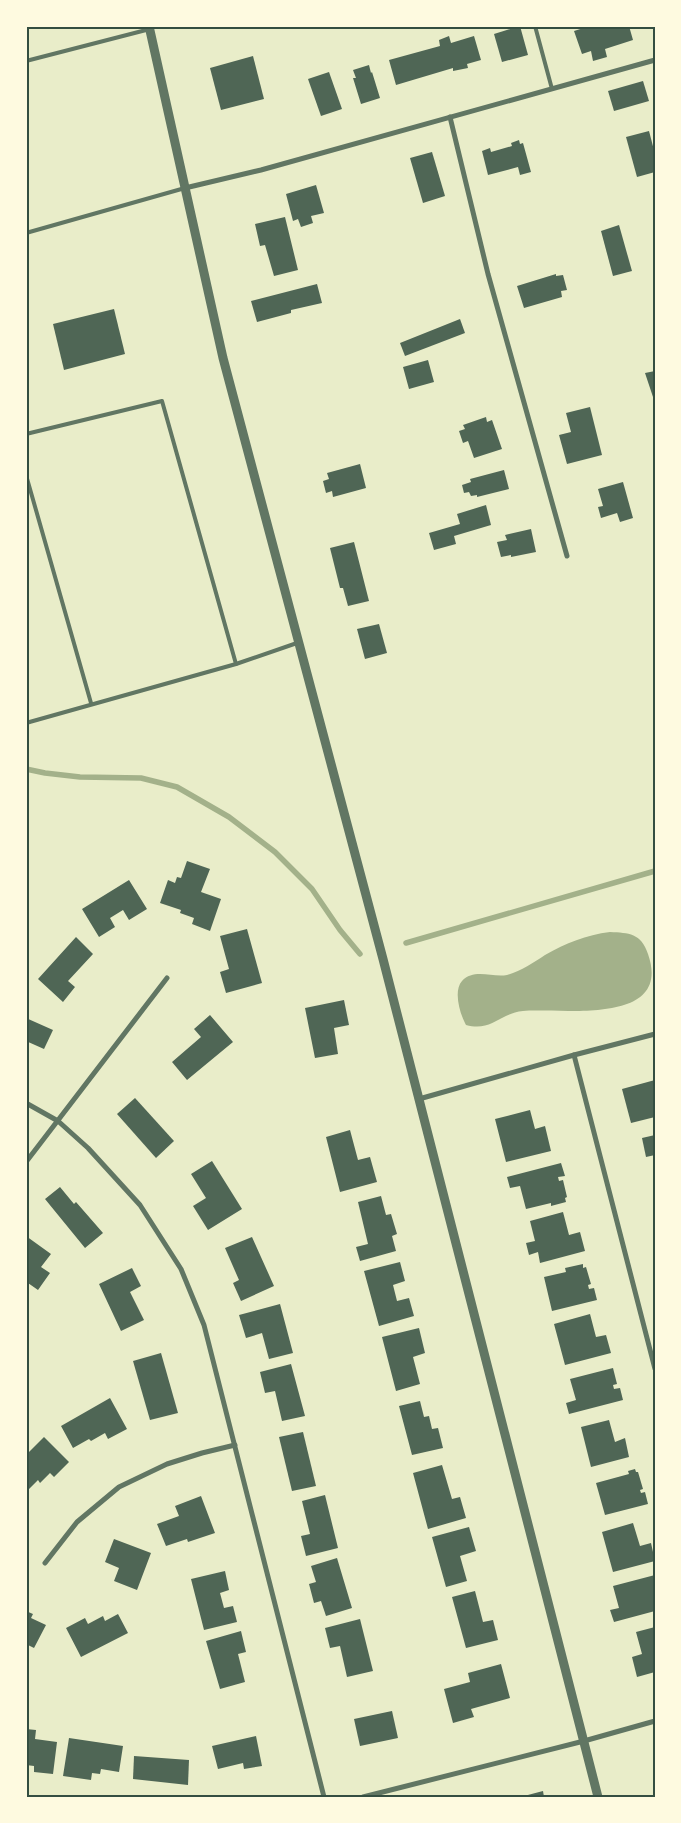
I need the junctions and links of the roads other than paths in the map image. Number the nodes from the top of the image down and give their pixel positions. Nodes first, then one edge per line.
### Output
1 (535, 26) edge
2 (149, 28) edge
3 (655, 60) edge
4 (26, 61) edge
5 (552, 89) junction
6 (450, 117) junction
7 (185, 188) junction
8 (26, 233) edge
9 (26, 434) edge
10 (26, 474) edge
11 (567, 556) dead end
12 (299, 643) junction
13 (236, 664) junction
14 (91, 704) junction
15 (26, 723) edge
16 (166, 978) dead end
17 (655, 1034) edge
18 (574, 1055) junction
19 (419, 1099) junction
20 (26, 1103) edge
21 (58, 1121) junction
22 (26, 1162) edge
23 (655, 1368) edge
24 (235, 1445) junction
25 (46, 1563) dead end
26 (655, 1721) edge
27 (584, 1741) junction
28 (324, 1797) edge
29 (363, 1797) edge
30 (598, 1797) edge

1 - 5 lane
2 - 4 lane
2 - 7 street
3 - 5 street
5 - 6 street
6 - 7 street
6 - 11 street
7 - 8 lane
7 - 12 street
9 - 13 lane
10 - 14 lane
12 - 13 lane
12 - 19 street
13 - 14 lane
14 - 15 lane
16 - 21 street
17 - 18 street
18 - 19 street
18 - 23 street
19 - 27 street
20 - 21 street
21 - 22 street
21 - 24 street
24 - 25 street
24 - 28 street
26 - 27 street
27 - 29 street
27 - 30 street

